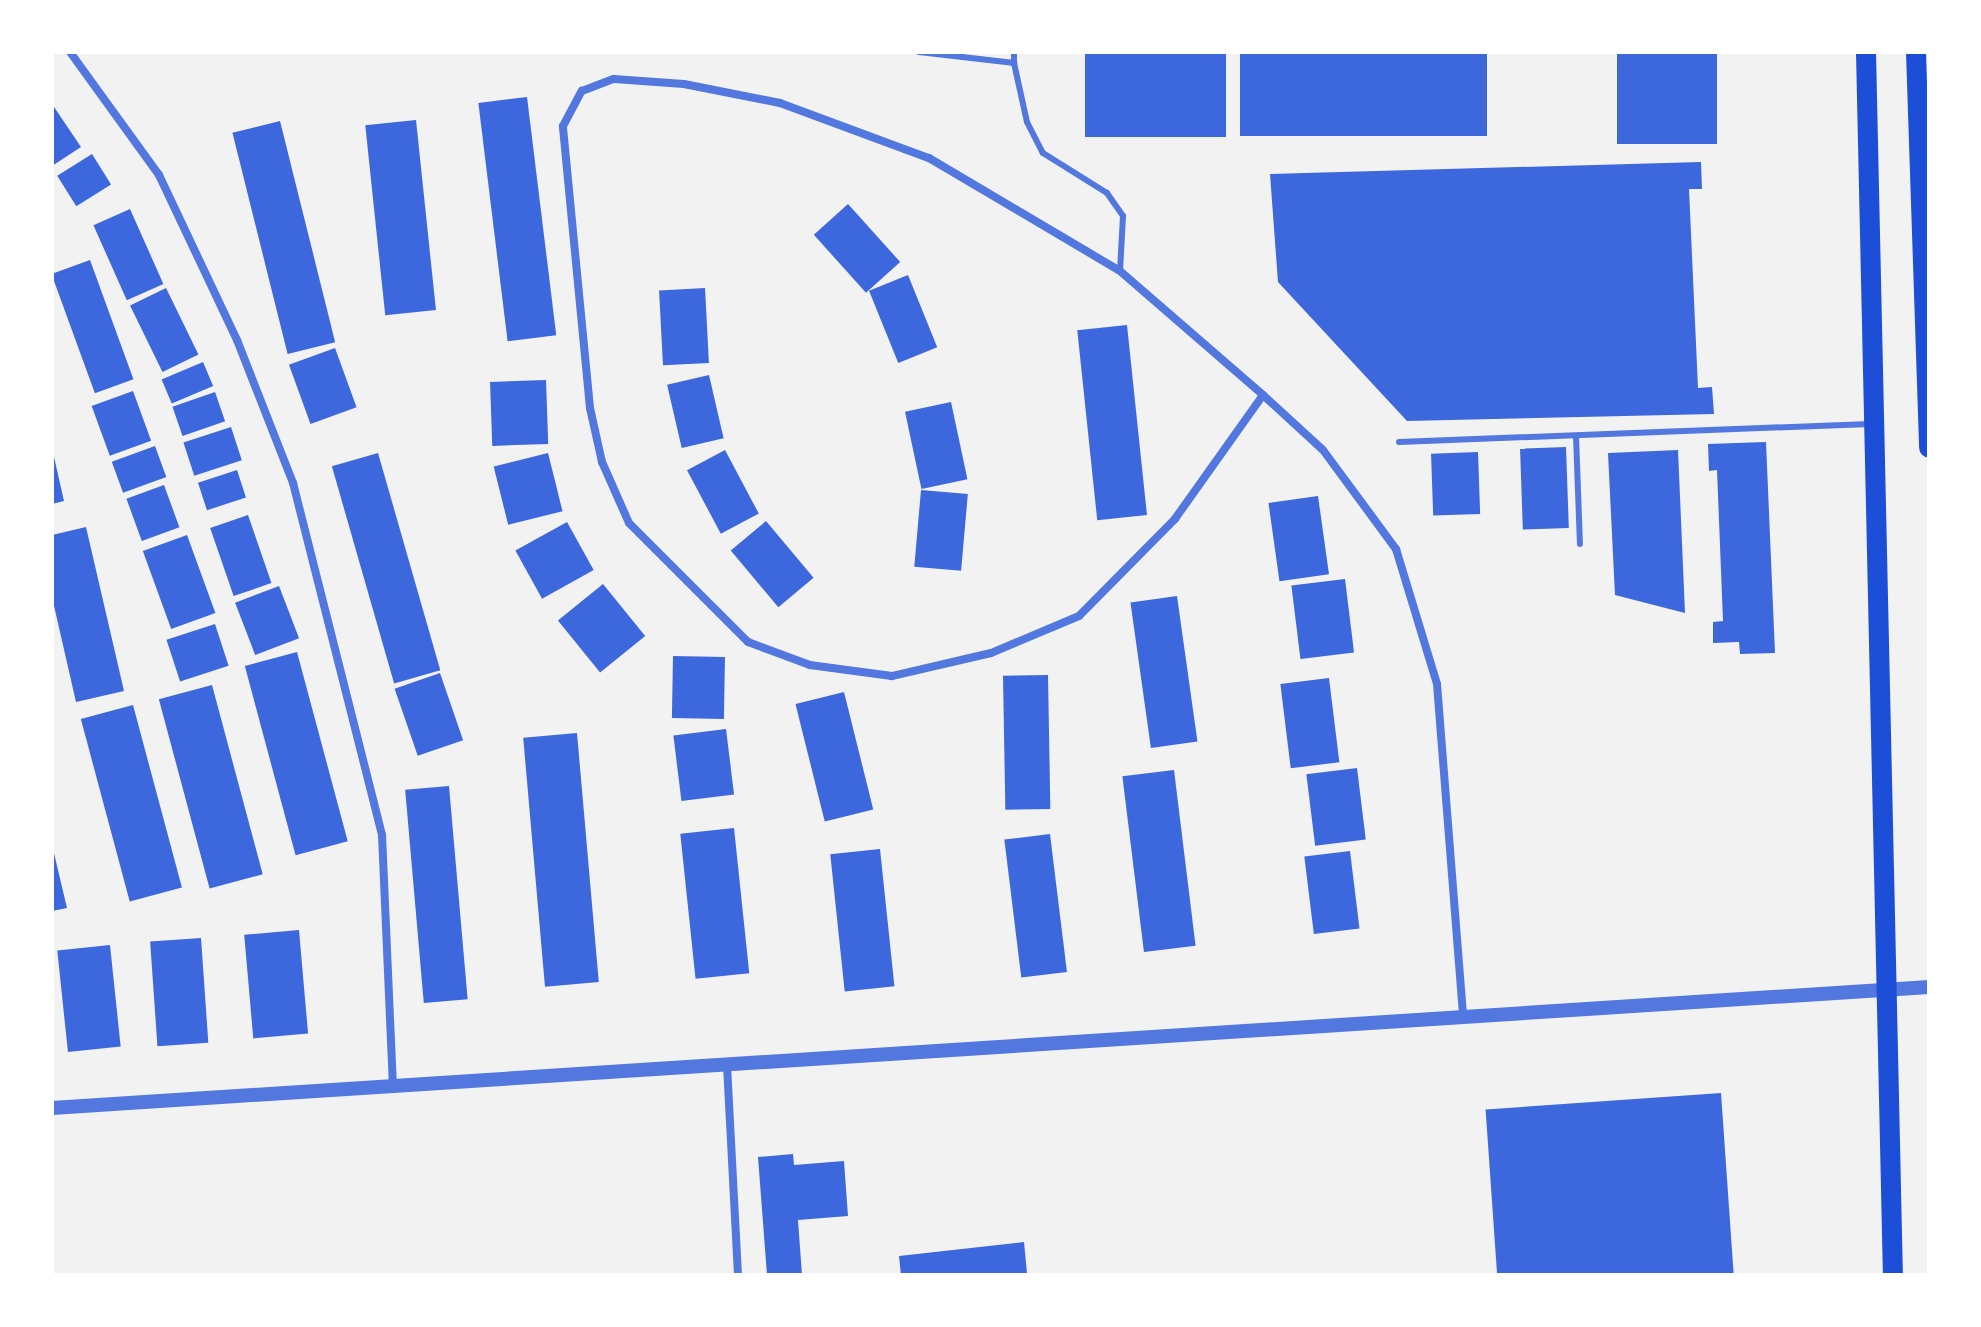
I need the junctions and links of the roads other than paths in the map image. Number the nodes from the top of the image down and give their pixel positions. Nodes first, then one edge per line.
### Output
1 (70, 52) edge
2 (919, 52) edge
3 (1014, 52) edge
4 (1866, 52) edge
5 (1916, 52) edge
6 (1014, 63) junction
7 (1120, 271) junction
8 (1927, 303) edge
9 (1263, 395) junction
10 (1875, 424) junction
11 (1576, 436) junction
12 (1399, 442) dead end
13 (1929, 448) edge
14 (1580, 544) dead end
15 (1929, 987) edge
16 (1888, 989) junction
17 (1463, 1017) junction
18 (727, 1065) junction
19 (393, 1086) junction
20 (52, 1108) edge
21 (738, 1275) edge
22 (1893, 1275) edge

1 - 19 street
2 - 6 lane
3 - 6 lane
4 - 10 main road
5 - 8 main road
6 - 7 lane
7 - 9 street
7 - 9 street
8 - 13 main road
9 - 17 street
10 - 11 lane
10 - 16 main road
11 - 12 lane
11 - 14 lane
15 - 16 street
16 - 17 street
16 - 22 main road
17 - 18 street
18 - 19 street
18 - 21 street
19 - 20 street

